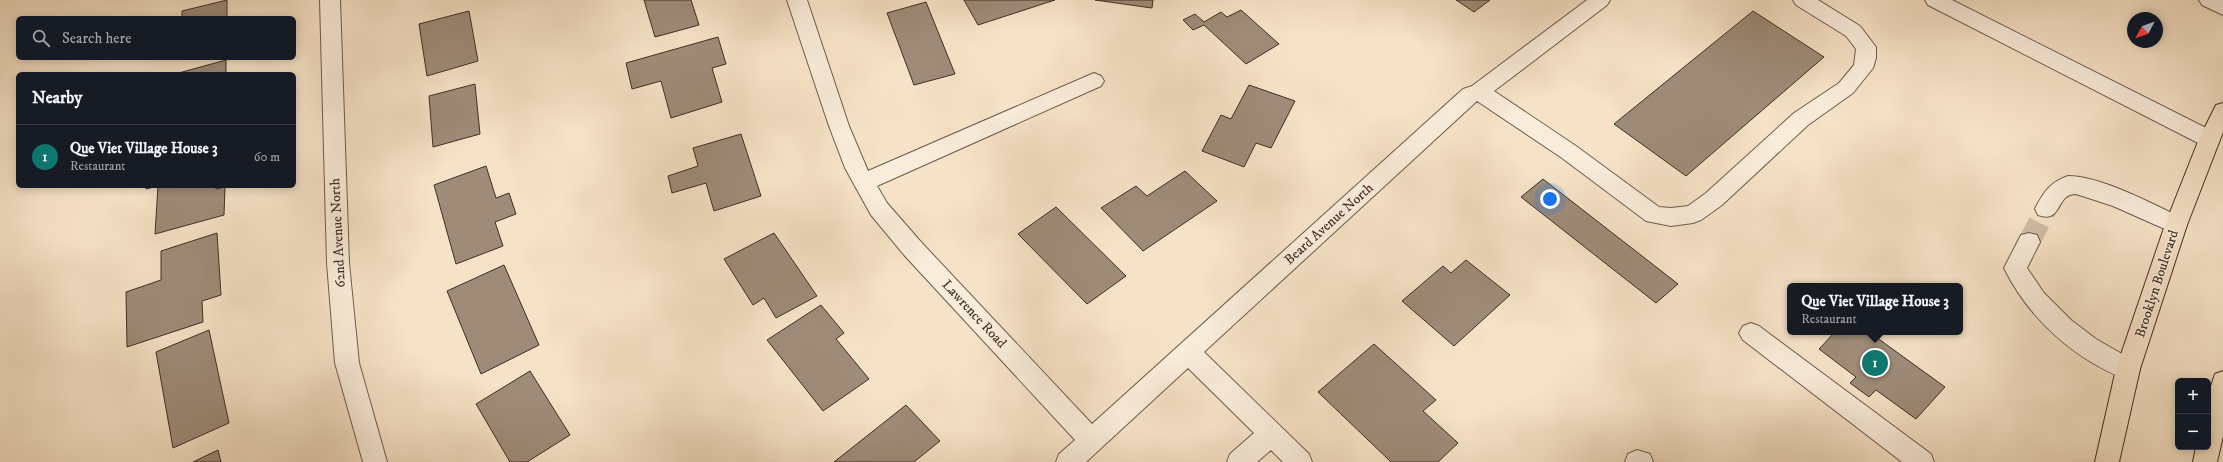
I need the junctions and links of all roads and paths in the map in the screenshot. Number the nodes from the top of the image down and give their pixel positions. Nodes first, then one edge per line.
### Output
1 (330, 0) edge
2 (797, 0) edge
3 (1600, 0) edge
4 (1803, 0) edge
5 (1935, 0) edge
6 (2209, 0) edge
7 (2223, 8) edge
8 (1094, 81) dead end
9 (1479, 91) junction
10 (2223, 111) edge
11 (2209, 138) junction
12 (864, 182) junction
13 (2046, 209) tunnel mouth
14 (2176, 225) junction
15 (2028, 242) tunnel mouth
16 (1751, 333) dead end
17 (1188, 352) junction
18 (2128, 369) junction
19 (2223, 382) edge
20 (1270, 434) junction
21 (1092, 441) junction
22 (374, 462) edge
23 (1068, 462) edge
24 (1239, 462) edge
25 (1300, 462) edge
26 (1637, 462) edge
27 (1641, 462) edge
28 (1922, 462) edge
29 (2107, 462) edge
30 (2205, 462) edge

1 - 22 street, 62nd Avenue North
2 - 12 street, Lawrence Road
3 - 9 street, Beard Avenue North
4 - 9 street
5 - 11 street
6 - 7 street
8 - 12 street
9 - 17 street, Beard Avenue North
10 - 11 main road, Brooklyn Boulevard
11 - 14 main road, Brooklyn Boulevard
12 - 21 street, Lawrence Road
13 - 14 street
14 - 18 main road, Brooklyn Boulevard
15 - 18 street
16 - 28 street
17 - 20 street
17 - 21 street, Beard Avenue North
18 - 29 main road, Brooklyn Boulevard
19 - 30 main road
20 - 24 street
20 - 25 street
21 - 23 street, Beard Avenue North
26 - 27 street

